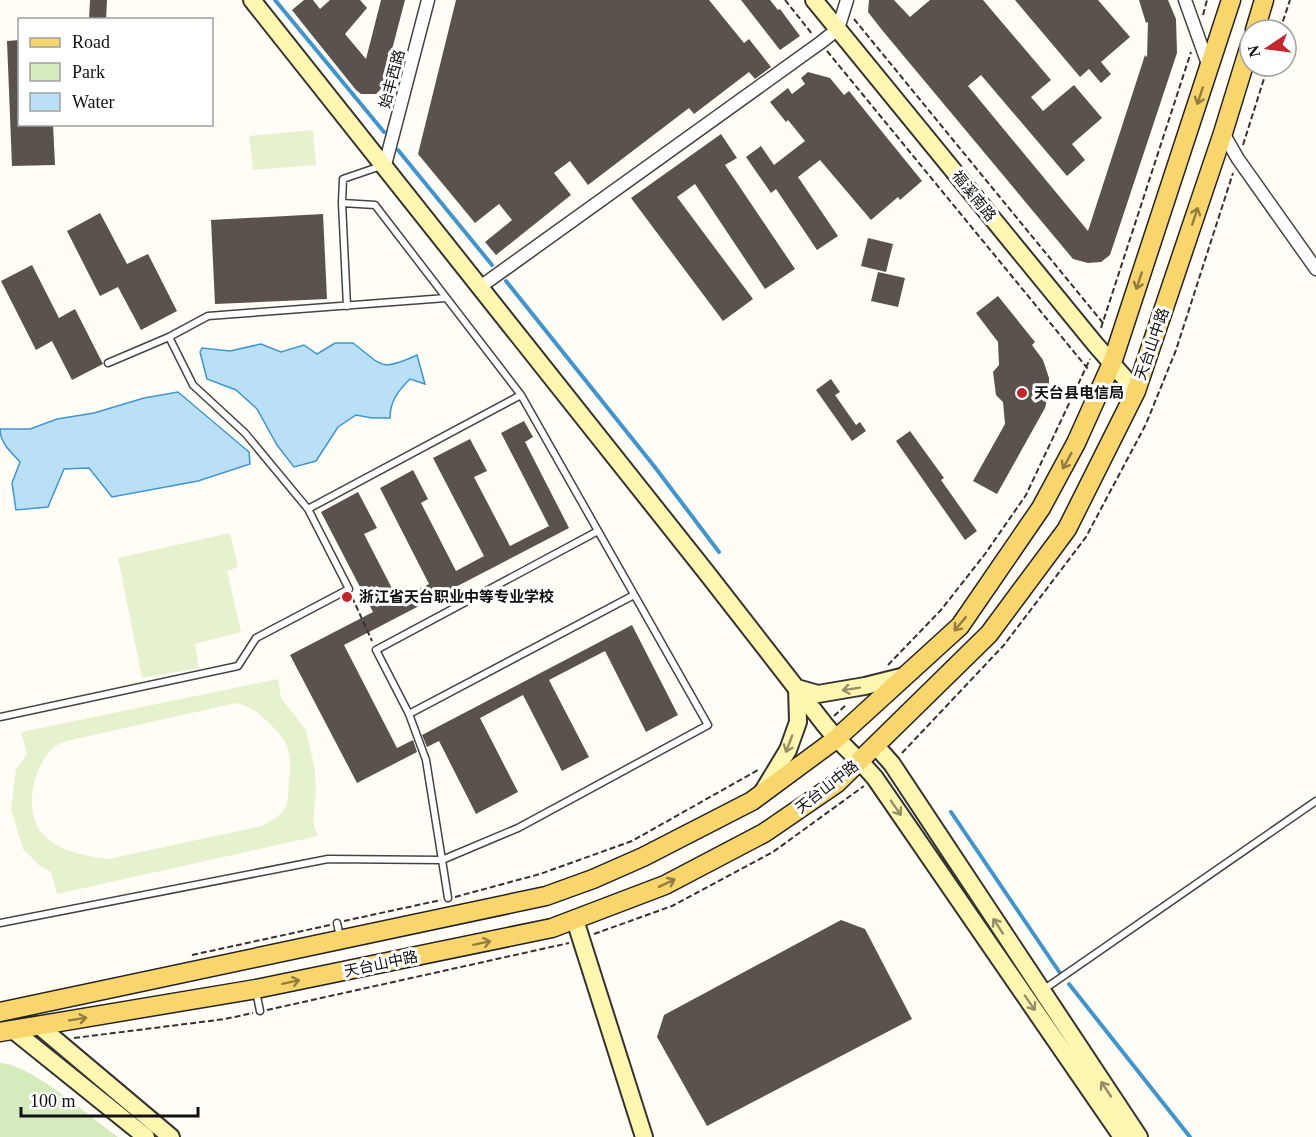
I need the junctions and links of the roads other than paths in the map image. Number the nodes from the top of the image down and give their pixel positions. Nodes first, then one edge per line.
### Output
1 (252, 0) edge
2 (428, 0) edge
3 (814, 0) edge
4 (1185, 0) edge
5 (1231, 0) edge
6 (1264, 0) edge
7 (846, 4) edge
8 (1259, 18) edge
9 (838, 29) junction
10 (1209, 69) junction
11 (1240, 78) edge
12 (1223, 133) junction
13 (385, 165) junction
14 (342, 204) junction
15 (1316, 269) edge
16 (480, 287) junction
17 (446, 298) junction
18 (346, 306) junction
19 (169, 337) junction
20 (108, 363) dead end
21 (1112, 363) junction
22 (1136, 391) junction
23 (521, 395) junction
24 (308, 509) junction
25 (598, 531) junction
26 (634, 595) junction
27 (905, 676) junction
28 (797, 688) junction
29 (409, 714) junction
30 (0, 717) edge
31 (831, 732) junction
32 (876, 746) junction
33 (861, 761) junction
34 (761, 793) junction
35 (1316, 801) edge
36 (442, 860) junction
37 (448, 898) road end
38 (575, 920) junction
39 (0, 923) edge
40 (256, 989) junction
41 (1041, 992) junction
42 (260, 1011) road end
43 (0, 1012) edge
44 (38, 1025) junction
45 (7, 1031) edge
46 (146, 1137) edge
47 (171, 1137) edge
48 (644, 1137) edge
49 (1122, 1137) edge
50 (1139, 1137) edge

1 - 13 main road
2 - 13 street, 始丰西路
3 - 9 main road, 福溪南路
4 - 10 street
5 - 10 main road
6 - 8 main road
7 - 9 street
9 - 16 street
9 - 21 main road, 福溪南路
10 -> 21 main road
11 - 12 main road, 天台山中路
12 - 15 street
22 -> 12 main road, 天台山中路
13 - 14 lane
13 - 16 main road
14 - 17 lane
14 - 18 lane
16 - 28 main road
17 - 18 lane
17 - 23 lane
18 - 19 lane
19 - 20 lane
19 - 24 lane
21 - 22 main road, 福溪南路
21 -> 27 main road
22 - 32 main road, 天台山中路
23 - 24 lane
23 - 25 lane
24 - 30 lane
25 - 26 lane
25 - 29 lane
26 - 29 lane
26 - 36 lane
27 -> 28 main road
27 - 31 main road
28 - 31 main road
28 -> 34 main road
29 - 36 lane
31 - 33 main road
31 - 34 main road
32 - 33 main road, 天台山中路
41 -> 32 main road
38 -> 33 main road, 天台山中路
33 -> 49 main road
34 - 43 main road
35 - 41 lane
36 - 37 lane
36 - 39 lane
40 -> 38 main road, 天台山中路
38 - 48 main road
40 - 42 lane
44 -> 40 main road, 天台山中路
50 -> 41 main road
44 - 45 main road, 天台山中路
44 - 47 main road
45 - 46 main road

